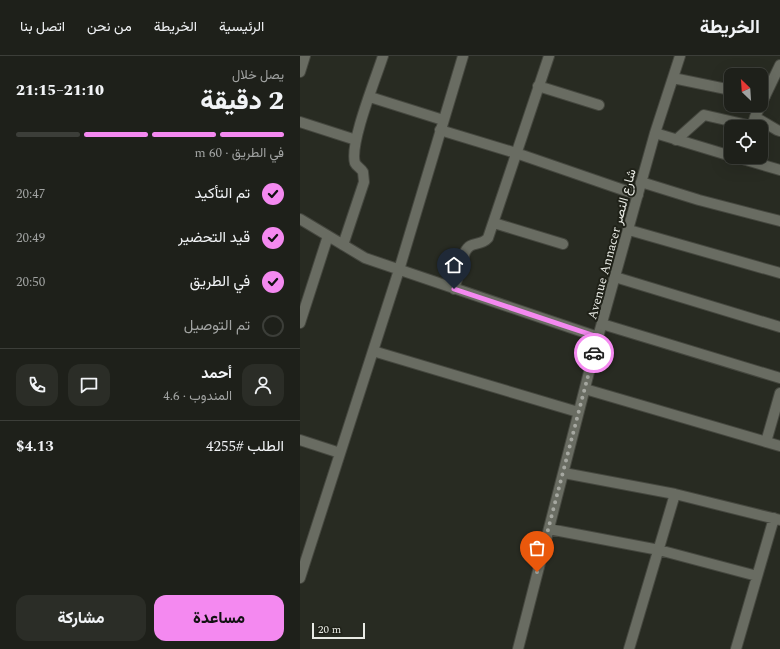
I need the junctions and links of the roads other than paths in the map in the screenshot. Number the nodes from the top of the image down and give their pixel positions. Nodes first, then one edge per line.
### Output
1 (383, 56) edge
2 (463, 56) edge
3 (549, 56) edge
4 (680, 56) edge
5 (780, 65) edge
6 (673, 78) junction
7 (538, 86) junction
8 (768, 87) edge
9 (724, 89) edge
10 (370, 96) junction
11 (599, 105) dead end
12 (728, 120) edge
13 (300, 122) edge
14 (442, 125) junction
15 (768, 128) edge
16 (780, 130) edge
17 (655, 133) junction
18 (356, 140) junction
19 (676, 140) junction
20 (516, 153) junction
21 (724, 154) edge
22 (760, 164) edge
23 (780, 170) edge
24 (641, 182) junction
25 (638, 195) junction
26 (300, 219) edge
27 (780, 221) edge
28 (494, 223) junction
29 (629, 230) junction
30 (328, 236) junction
31 (563, 244) dead end
32 (343, 245) junction
33 (398, 270) junction
34 (780, 273) edge
35 (615, 277) junction
36 (454, 289) junction
37 (300, 323) edge
38 (602, 324) junction
39 (780, 327) edge
40 (598, 337) junction
41 (373, 351) junction
42 (780, 378) edge
43 (585, 389) junction
44 (780, 393) edge
45 (578, 412) junction
46 (300, 440) edge
47 (766, 442) junction
48 (780, 446) edge
49 (340, 453) junction
50 (564, 472) junction
51 (676, 494) junction
52 (777, 519) edge
53 (549, 529) junction
54 (659, 550) junction
55 (757, 576) junction
56 (300, 578) edge
57 (518, 649) edge
58 (629, 649) edge
59 (736, 649) edge

1 - 10 street
2 - 14 street
3 - 7 street
4 - 6 street, Avenue Annacer شارع النصر
5 - 8 street
6 - 9 street
6 - 17 street, Avenue Annacer شارع النصر
7 - 11 street
7 - 20 street
10 - 14 street
10 - 18 street
12 - 19 street
13 - 18 street
14 - 20 street
14 - 33 street
15 - 16 street
17 - 19 street
17 - 24 street, Avenue Annacer شارع النصر
18 - 32 street
19 - 21 street
20 - 25 street
20 - 28 street
22 - 23 street
24 - 25 street, Avenue Annacer شارع النصر
24 - 27 street
25 - 29 street, Avenue Annacer شارع النصر
26 - 30 street
28 - 31 street
28 - 36 street
29 - 34 street
29 - 35 street, Avenue Annacer شارع النصر
30 - 32 street
30 - 37 street
32 - 33 street
33 - 36 street
33 - 41 street
35 - 38 street, Avenue Annacer شارع النصر
35 - 39 street
36 - 40 street
38 - 40 street, Avenue Annacer شارع النصر
38 - 42 street
40 - 43 street, Avenue Annacer شارع النصر
41 - 45 street
41 - 49 street
43 - 45 street, Avenue Annacer شارع النصر
43 - 47 street
44 - 47 street
45 - 50 street, Avenue Annacer شارع النصر
46 - 49 street
47 - 48 street
49 - 56 street
50 - 51 street
50 - 53 street, Avenue Annacer شارع النصر
51 - 52 street
51 - 54 street
52 - 55 street
53 - 54 street
53 - 57 street, Avenue Annacer شارع النصر
54 - 55 street
54 - 58 street
55 - 59 street

